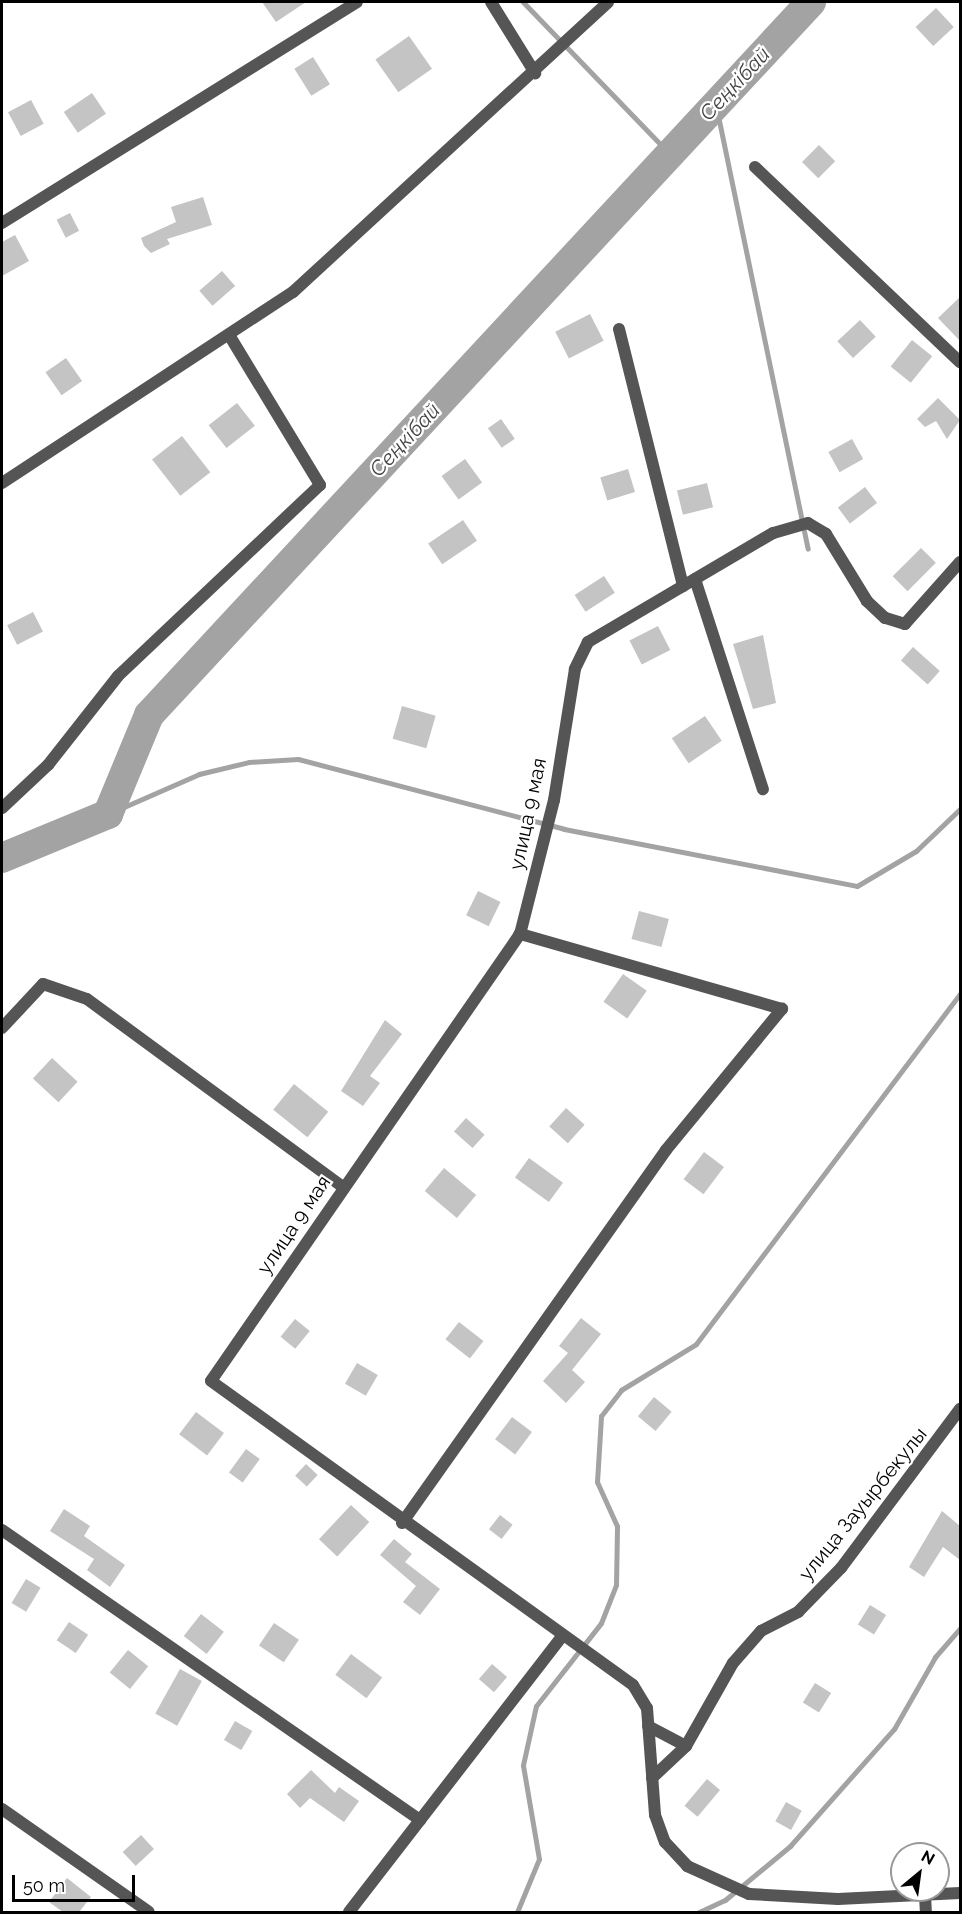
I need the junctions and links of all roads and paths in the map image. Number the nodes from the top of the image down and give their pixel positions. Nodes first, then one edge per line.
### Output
1 (357, 2) edge
2 (492, 2) edge
3 (608, 2) edge
4 (535, 73) junction
5 (755, 167) dead end
6 (2, 223) edge
7 (619, 329) dead end
8 (229, 334) junction
9 (960, 362) edge
10 (2, 483) edge
11 (960, 562) edge
12 (695, 579) junction
13 (683, 586) junction
14 (763, 789) dead end
15 (2, 808) edge
16 (520, 934) junction
17 (2, 1028) edge
18 (343, 1187) junction
19 (960, 1409) edge
20 (402, 1523) junction
21 (2, 1530) edge
22 (562, 1636) junction
23 (648, 1726) junction
24 (687, 1746) junction
25 (652, 1778) junction
26 (2, 1809) edge
27 (420, 1820) junction
28 (890, 1897) edge
29 (149, 1912) edge
30 (349, 1912) edge

1 - 6 street
2 - 4 street
3 - 4 street
4 - 8 street
5 - 9 street
7 - 13 street
8 - 10 street
8 - 15 street
11 - 12 street, улица 9 мая
12 - 13 street, улица 9 мая
12 - 14 street
13 - 16 street, улица 9 мая
16 - 18 street, улица 9 мая
16 - 20 street
17 - 18 street
18 - 20 street, улица 9 мая
19 - 24 street, улица Зауырбекулы
20 - 22 street
21 - 27 street
22 - 23 street
22 - 27 street
23 - 24 street
23 - 25 street
24 - 25 street, улица Зауырбекулы
25 - 28 street
26 - 29 street
27 - 30 street

